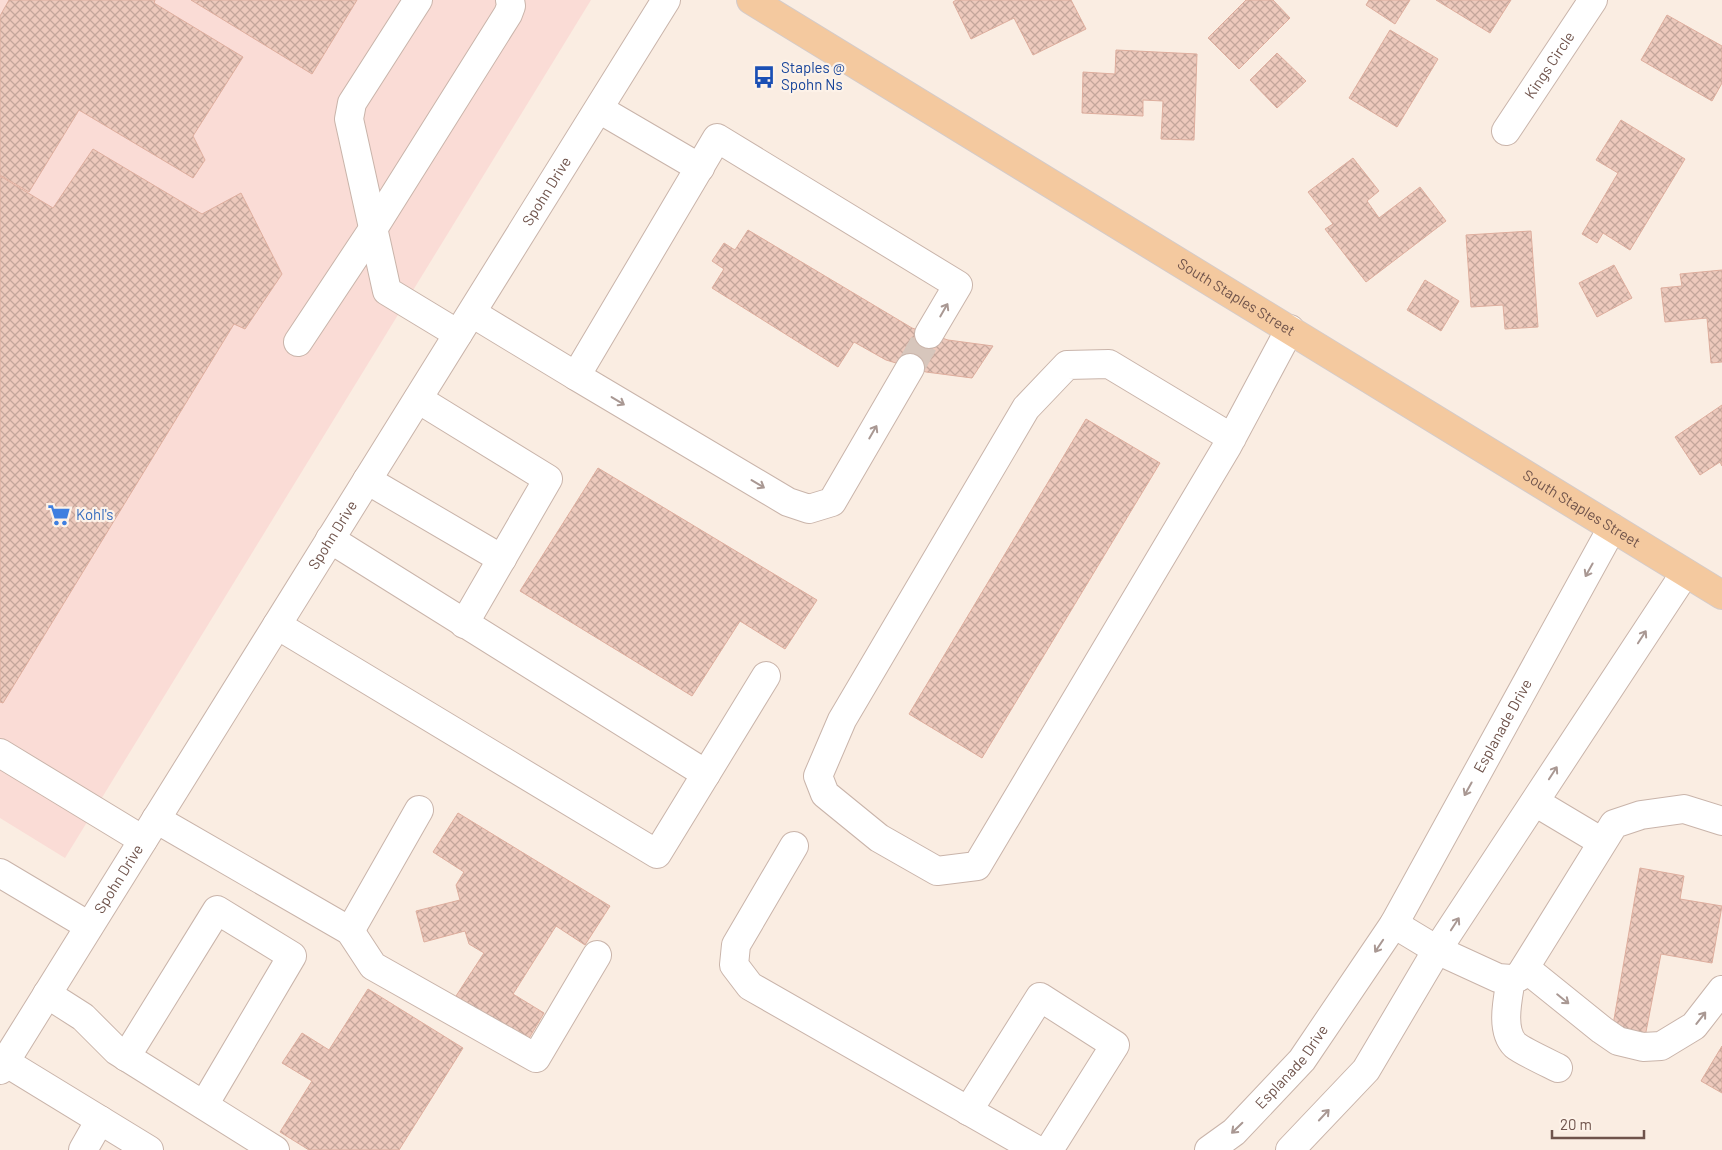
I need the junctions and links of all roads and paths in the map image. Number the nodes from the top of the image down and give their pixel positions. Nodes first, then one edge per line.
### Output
1 (418, 0) edge
2 (510, 0) edge
3 (666, 0) edge
4 (751, 0) edge
5 (1594, 0) edge
6 (598, 109) junction
7 (1506, 131) dead end
8 (700, 168) junction
9 (373, 228) junction
10 (465, 323) junction
11 (1290, 329) junction
12 (929, 334) tunnel mouth
13 (298, 342) dead end
14 (910, 368) tunnel mouth
15 (576, 376) junction
16 (418, 399) junction
17 (1232, 438) junction
18 (367, 480) junction
19 (1612, 528) junction
20 (330, 540) junction
21 (502, 559) junction
22 (1685, 573) junction
23 (1722, 595) edge
24 (464, 624) junction
25 (277, 625) junction
26 (766, 676) dead end
27 (0, 753) edge
28 (706, 774) junction
29 (1535, 802) junction
30 (419, 810) dead end
31 (1722, 821) edge
32 (149, 829) junction
33 (1602, 842) junction
34 (794, 846) dead end
35 (0, 873) edge
36 (1394, 924) junction
37 (89, 926) junction
38 (350, 931) junction
39 (1437, 950) junction
40 (597, 955) dead end
41 (1518, 974) junction
42 (1722, 990) edge
43 (47, 994) junction
44 (126, 1057) junction
45 (2, 1066) edge
46 (1558, 1068) dead end
47 (204, 1105) junction
48 (968, 1110) junction
49 (100, 1120) junction
50 (83, 1150) edge
51 (148, 1150) edge
52 (276, 1150) edge
53 (1037, 1150) edge
54 (1049, 1150) edge
55 (1209, 1150) edge
56 (1290, 1150) edge

1 - 9 street
2 - 9 street
3 - 6 street, Spohn Drive
4 - 11 main road, South Staples Street
5 - 7 street, Kings Circle
6 - 8 street
6 - 10 street, Spohn Drive
12 -> 8 street
8 - 15 street
9 - 10 street
9 - 13 street
10 - 15 street
10 - 16 street, Spohn Drive
11 - 17 street
11 - 19 main road, South Staples Street
15 -> 14 street
16 - 18 street, Spohn Drive
16 - 21 street
17 - 17 street
18 - 20 street, Spohn Drive
18 - 21 street
19 - 22 main road, South Staples Street
19 -> 36 street, Esplanade Drive
20 - 24 street
20 - 25 street, Spohn Drive
21 - 24 street
22 - 23 main road, South Staples Street
29 -> 22 street
24 - 28 street
25 - 28 street
25 - 32 street, Spohn Drive
26 - 28 street
27 - 32 street
29 - 33 street
39 -> 29 street
30 - 38 street
31 - 33 street
32 - 37 street, Spohn Drive
32 - 38 street
33 - 41 street
34 - 48 street
35 - 37 street
36 - 39 street
36 -> 55 street, Esplanade Drive
37 - 43 street, Spohn Drive
38 - 40 street
39 - 41 street
56 -> 39 street
41 -> 42 street
41 - 46 street
43 - 44 street
43 - 45 street, Spohn Drive
44 - 47 street
44 - 47 street
45 - 49 street
47 - 52 street
48 - 53 street
48 - 54 street
49 - 50 street
49 - 51 street

